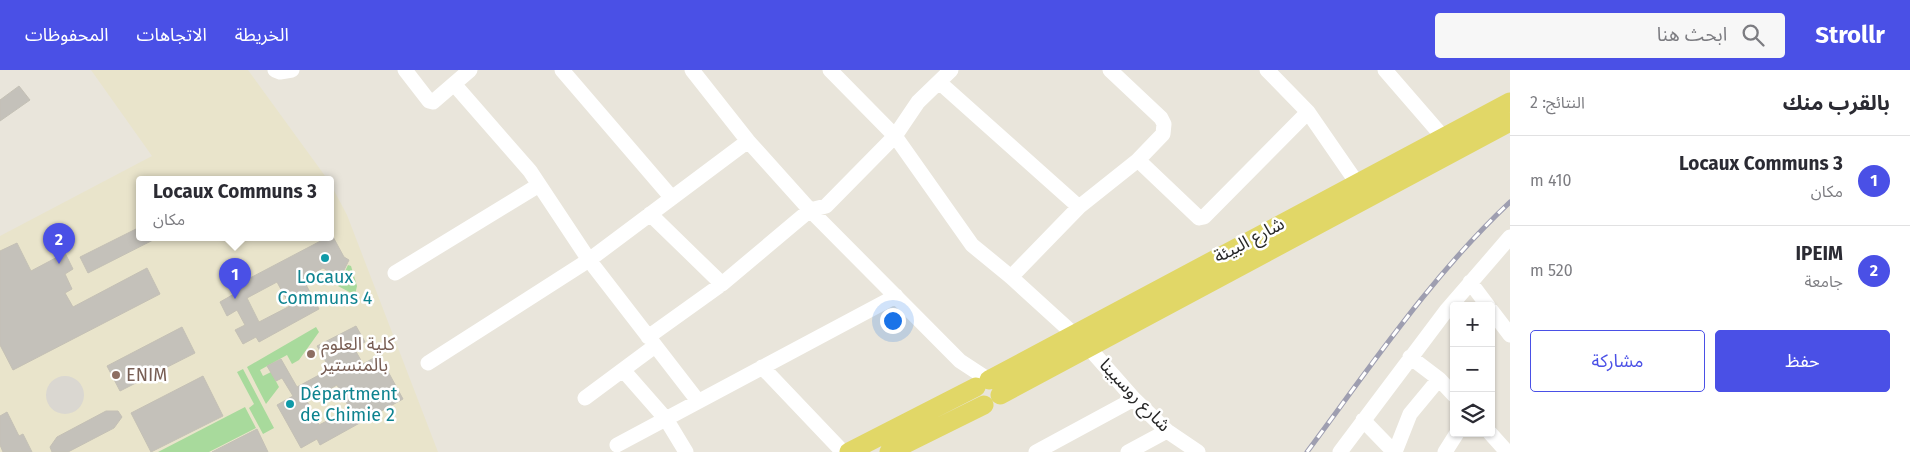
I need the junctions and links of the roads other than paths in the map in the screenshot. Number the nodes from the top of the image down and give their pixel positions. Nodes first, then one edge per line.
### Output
1 (275, 70) edge
2 (292, 70) edge
3 (405, 70) edge
4 (470, 70) edge
5 (562, 70) edge
6 (692, 70) edge
7 (830, 70) edge
8 (1110, 70) edge
9 (1267, 70) edge
10 (1385, 70) edge
11 (945, 74) edge
12 (454, 84) junction
13 (1510, 102) edge
14 (1308, 112) junction
15 (1510, 122) edge
16 (895, 136) junction
17 (1444, 136) junction
18 (748, 141) junction
19 (1138, 160) junction
20 (1357, 183) junction
21 (539, 185) junction
22 (672, 198) junction
23 (1079, 206) junction
24 (810, 210) junction
25 (650, 214) junction
26 (1510, 236) edge
27 (590, 260) junction
28 (395, 274) dead end
29 (1011, 277) junction
30 (1470, 282) junction
31 (722, 284) junction
32 (896, 296) junction
33 (1485, 302) edge
34 (1495, 315) edge
35 (1510, 335) edge
36 (1074, 336) junction
37 (652, 341) junction
38 (1089, 348) junction
39 (1410, 357) junction
40 (428, 363) dead end
41 (762, 367) junction
42 (623, 370) junction
43 (1439, 379) junction
44 (982, 384) junction
45 (1451, 392) edge
46 (1000, 395) junction
47 (585, 398) dead end
48 (1134, 399) junction
49 (698, 401) junction
50 (984, 405) junction
51 (666, 419) junction
52 (1363, 420) junction
53 (1167, 431) junction
54 (1454, 437) edge
55 (1494, 437) edge
56 (617, 444) dead end
57 (899, 450) edge
58 (686, 452) edge
59 (843, 452) edge
60 (849, 452) edge
61 (1036, 452) edge
62 (1128, 452) edge
63 (1198, 452) edge
64 (1340, 452) edge
65 (1394, 452) edge
66 (1445, 452) edge
67 (1508, 452) edge

1 - 2 street
3 - 12 street
4 - 12 street
5 - 22 street
6 - 18 street
7 - 16 street, شارع روسبينا
8 - 19 street
9 - 14 street
10 - 17 street
11 - 16 street
11 - 23 street
12 - 21 street
13 - 17 main road, شارع البيئة
14 - 19 street
14 - 20 street
15 - 38 main road, شارع البيئة
16 - 24 street
16 - 29 street, شارع روسبينا
17 - 20 main road, شارع البيئة
18 - 22 street
18 - 24 street
19 - 23 street
20 - 36 main road, شارع البيئة
21 - 27 street
21 - 28 street
22 - 25 street
23 - 29 street
24 - 31 street
24 - 32 street
25 - 27 street
25 - 31 street
26 - 30 street
27 - 37 street
27 - 40 street
29 - 36 street, شارع روسبينا
30 - 33 street
30 - 39 street
31 - 37 street
32 - 41 street
32 - 44 street
34 - 35 street
36 - 38 street, شارع روسبينا
36 - 44 main road, شارع البيئة
37 - 42 street
37 - 49 street
38 - 46 main road, شارع البيئة
38 - 48 street, شارع روسبينا
39 - 43 street
39 - 52 street
41 - 49 street
41 - 59 street
42 - 47 street
42 - 51 street
43 - 45 street
43 - 65 street
44 - 46 main road
44 - 50 main road
44 - 60 main road, شارع البيئة
46 - 50 main road, شارع البيئة
48 - 53 street, شارع روسبينا
48 - 61 street
49 - 51 street
50 - 57 main road, شارع البيئة
51 - 56 street
51 - 58 street
52 - 64 street
52 - 65 street
53 - 62 street
53 - 63 street, شارع روسبينا
54 - 66 street
55 - 67 street

